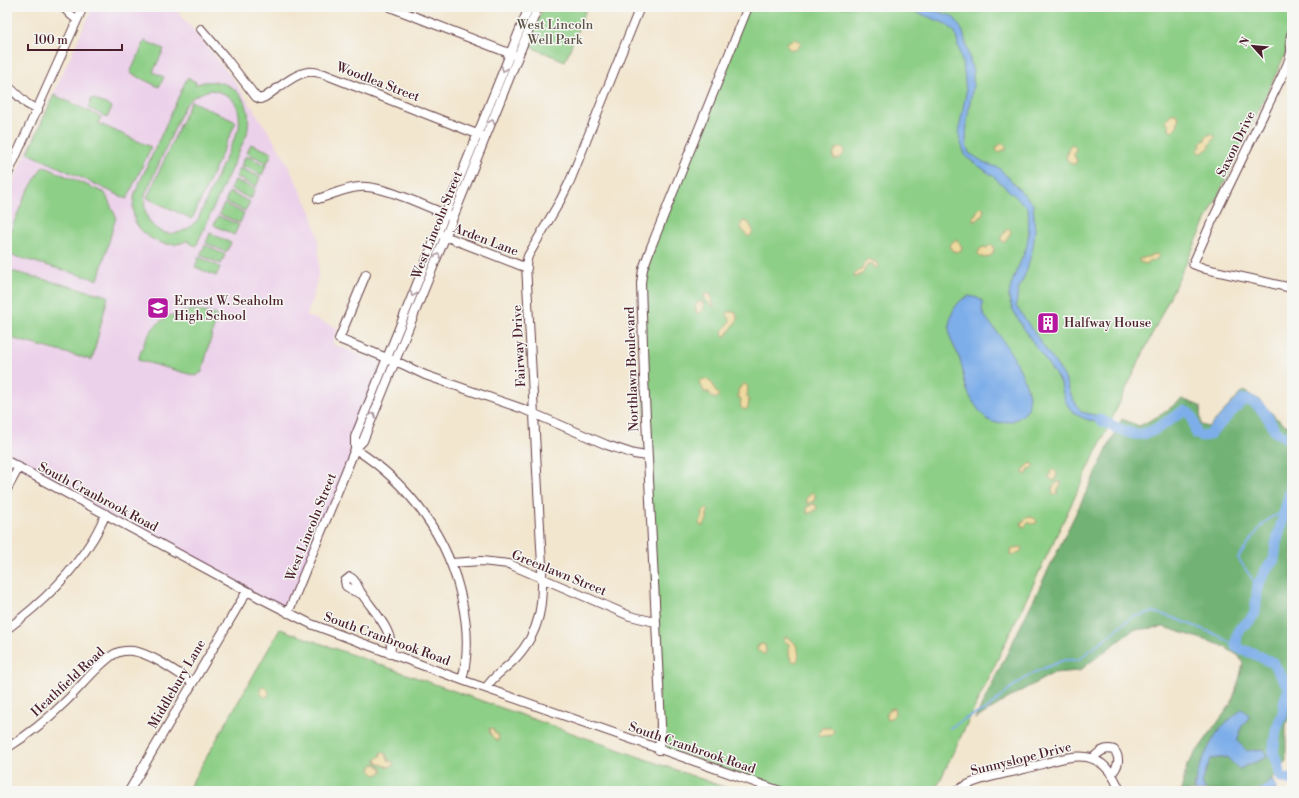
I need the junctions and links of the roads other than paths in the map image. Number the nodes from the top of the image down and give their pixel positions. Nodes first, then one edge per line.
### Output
1 (63, 7) edge
2 (83, 7) edge
3 (390, 7) edge
4 (529, 7) edge
5 (538, 7) edge
6 (640, 7) edge
7 (748, 7) edge
8 (77, 20) junction
9 (201, 29) dead end
10 (1292, 32) edge
11 (1292, 49) edge
12 (510, 53) junction
13 (518, 56) junction
14 (7, 85) edge
15 (38, 110) junction
16 (477, 134) junction
17 (485, 137) junction
18 (7, 176) edge
19 (318, 199) dead end
20 (445, 214) junction
21 (453, 217) junction
22 (437, 234) junction
23 (446, 237) junction
24 (527, 268) junction
25 (366, 274) dead end
26 (1292, 288) edge
27 (387, 358) junction
28 (395, 361) junction
29 (534, 414) junction
30 (355, 449) junction
31 (648, 456) junction
32 (7, 460) edge
33 (19, 467) junction
34 (7, 489) edge
35 (106, 514) junction
36 (451, 563) junction
37 (542, 578) junction
38 (247, 591) junction
39 (361, 594) dead end
40 (288, 613) junction
41 (655, 622) junction
42 (7, 629) edge
43 (390, 654) junction
44 (462, 680) junction
45 (192, 682) junction
46 (486, 688) junction
47 (7, 748) edge
48 (659, 750) junction
49 (1093, 758) junction
50 (1112, 774) junction
51 (129, 791) edge
52 (780, 791) edge
53 (956, 791) edge
54 (1120, 791) edge

1 - 8 street
2 - 8 street
3 - 12 street
4 - 12 street, West Lincoln Street
5 - 13 street, West Lincoln Street
6 - 24 street, Fairway Drive
7 - 31 street, Northlawn Boulevard
8 - 15 street
9 - 16 street, Woodlea Street
10 - 11 street, Saxon Drive
11 - 26 street, Saxon Drive
12 - 13 street
12 -> 16 street, West Lincoln Street
17 -> 13 street, West Lincoln Street
14 - 15 street
15 - 18 street
16 - 17 street, Woodlea Street
16 - 20 street, West Lincoln Street
17 - 21 street, West Lincoln Street
19 - 20 street, Arden Lane
20 - 21 street, Arden Lane
20 - 22 street, West Lincoln Street
21 - 23 street, West Lincoln Street
22 - 23 street, Arden Lane
22 -> 27 street, West Lincoln Street
23 - 24 street, Arden Lane
28 -> 23 street, West Lincoln Street
24 - 29 street, Fairway Drive
25 - 27 street
27 - 28 street
27 - 30 street, West Lincoln Street
28 - 29 street
30 -> 28 street, West Lincoln Street
29 - 31 street
29 - 37 street, Fairway Drive
30 - 36 street
30 - 40 street, West Lincoln Street
31 - 41 street, Northlawn Boulevard
32 - 33 street, South Cranbrook Road
33 - 34 street
33 - 35 street, South Cranbrook Road
35 - 38 street, South Cranbrook Road
35 - 42 street
36 - 37 street, Greenlawn Street
36 - 44 street
37 - 41 street, Greenlawn Street
37 - 46 street, Fairway Drive
38 - 40 street, South Cranbrook Road
38 - 45 street, Middlebury Lane
39 - 43 street
40 - 43 street, South Cranbrook Road
41 - 48 street, Northlawn Boulevard
43 - 44 street, South Cranbrook Road
44 - 46 street, South Cranbrook Road
45 - 47 street, Heathfield Road
45 - 51 street, Middlebury Lane
46 - 48 street, South Cranbrook Road
48 - 52 street, South Cranbrook Road
49 - 50 street
49 - 50 street, Sunnyslope Drive
49 - 53 street, Sunnyslope Drive
50 - 54 street

